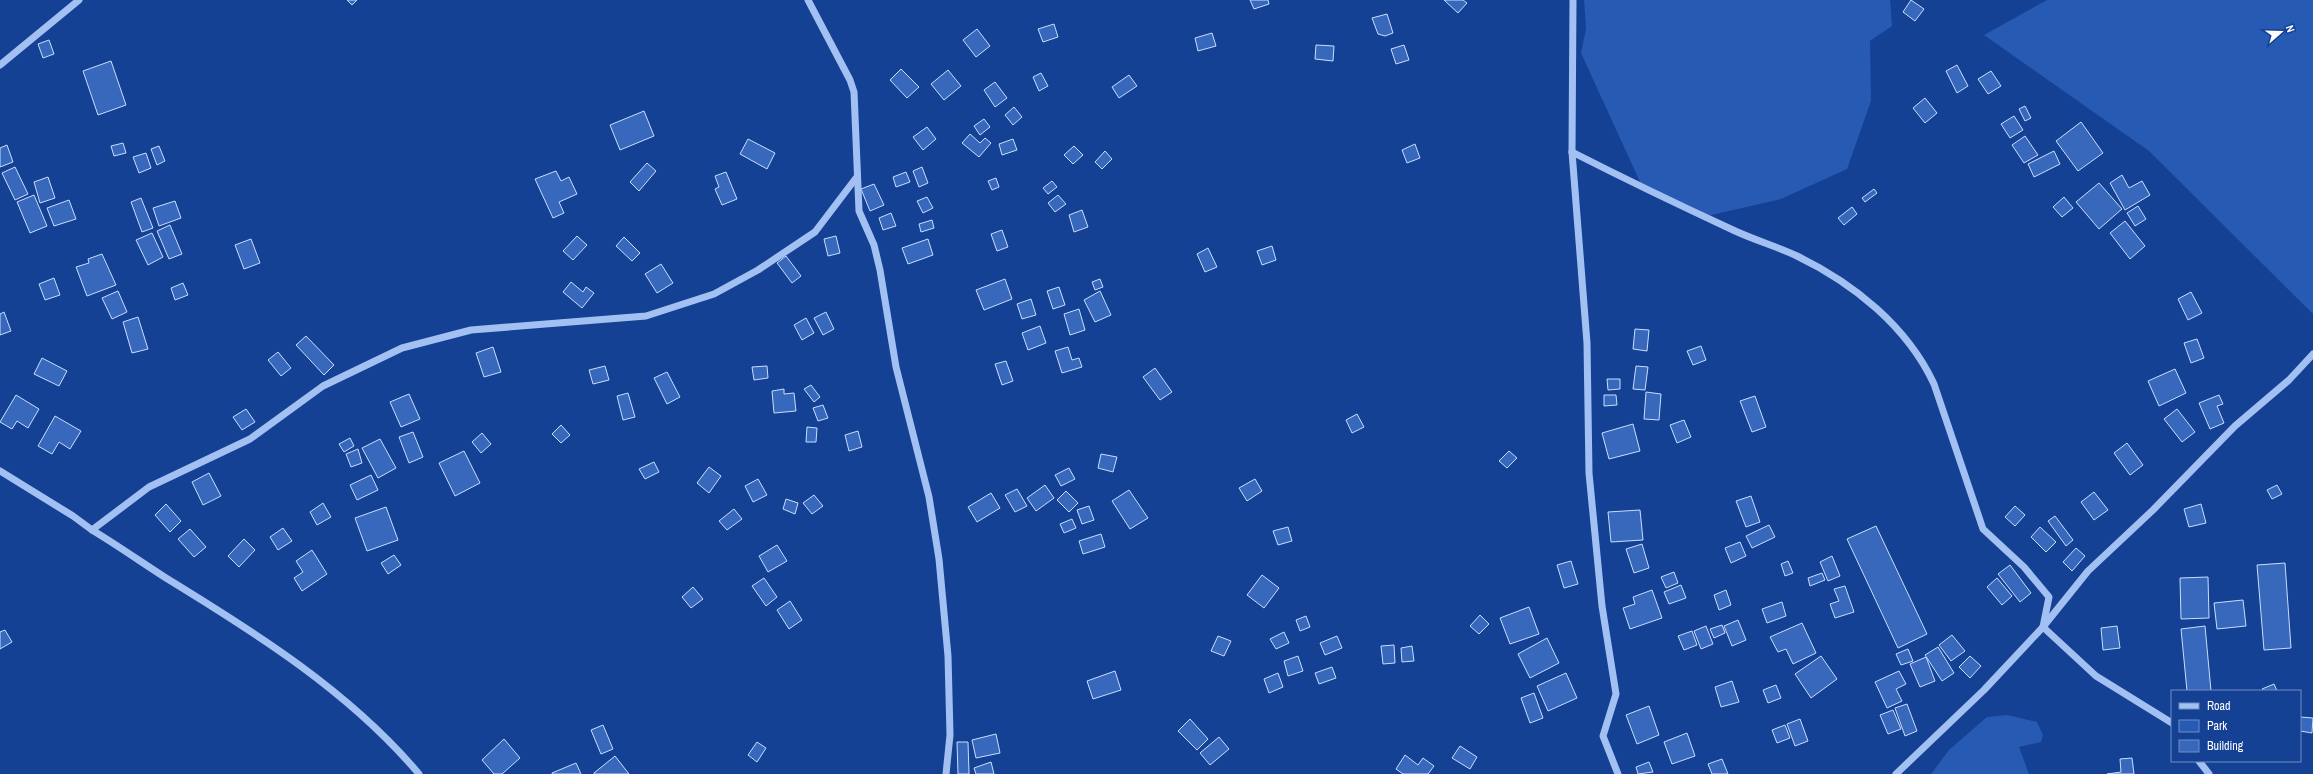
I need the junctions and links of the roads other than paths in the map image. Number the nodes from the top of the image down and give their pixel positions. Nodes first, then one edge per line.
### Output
1 (79, 0) edge
2 (808, 0) edge
3 (1573, 0) edge
4 (0, 65) edge
5 (1572, 152) junction
6 (856, 178) junction
7 (2313, 354) edge
8 (0, 471) edge
9 (92, 530) junction
10 (2043, 627) junction
11 (2171, 722) edge
12 (2199, 762) edge
13 (419, 774) edge
14 (946, 774) edge
15 (1618, 774) edge
16 (1896, 774) edge
17 (2209, 774) edge

1 - 4 street
2 - 6 street
3 - 5 street
5 - 10 street
5 - 15 street
6 - 9 street
6 - 14 street
7 - 10 street
8 - 9 street
9 - 13 street
10 - 11 street
10 - 16 street
12 - 17 street

